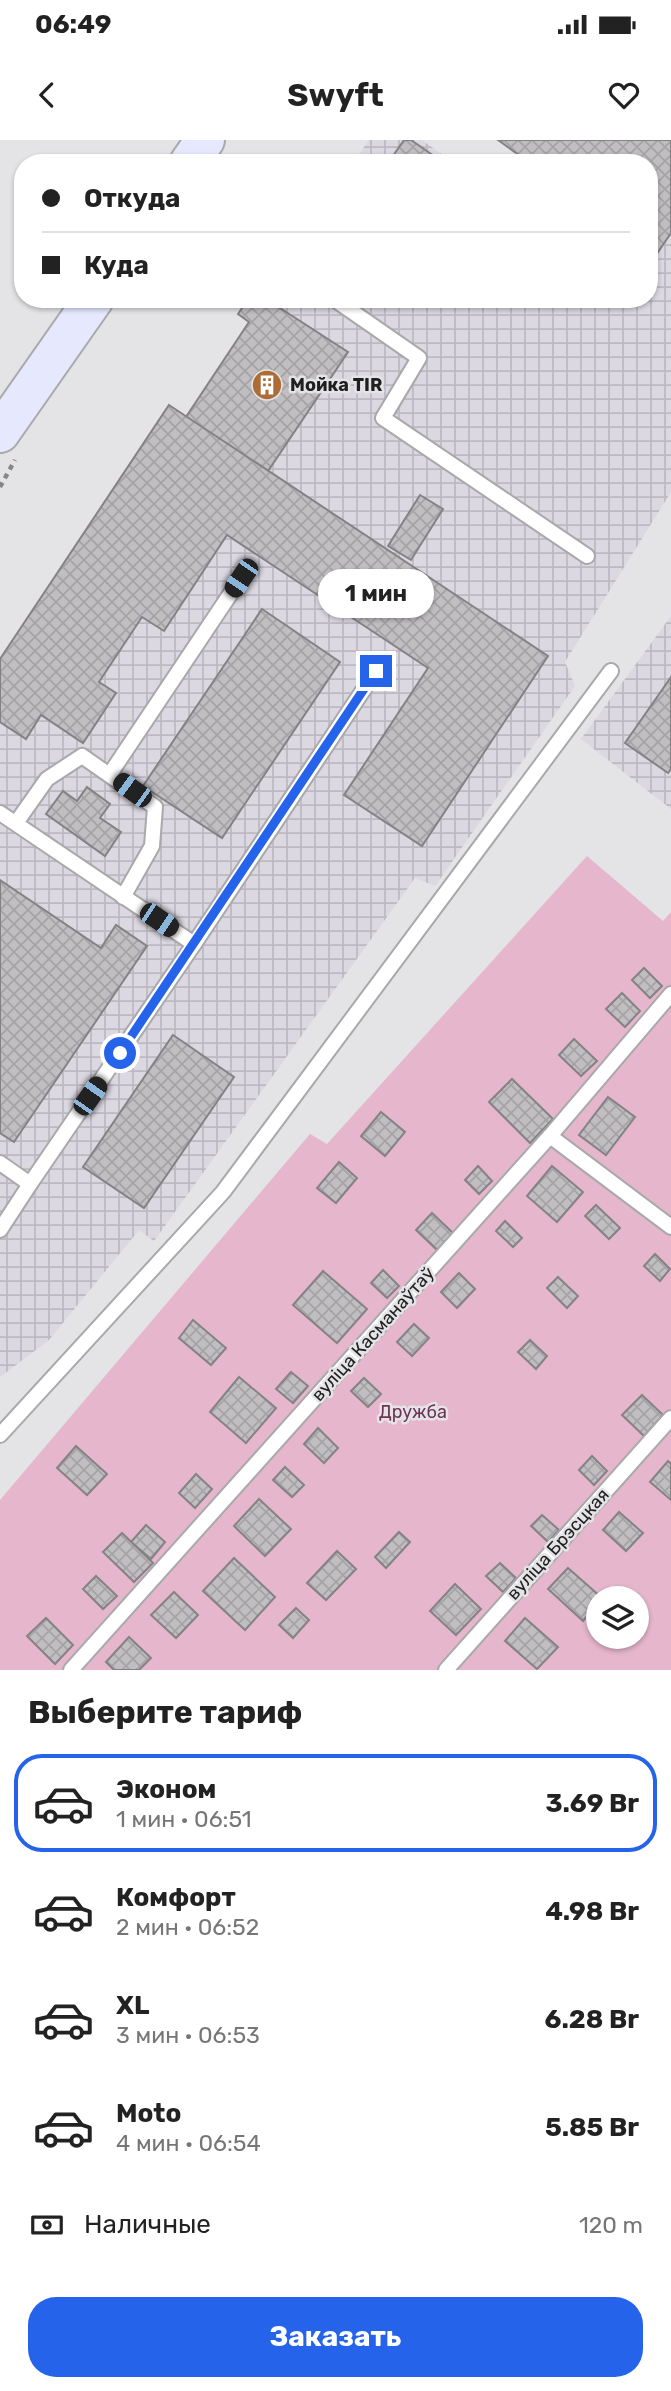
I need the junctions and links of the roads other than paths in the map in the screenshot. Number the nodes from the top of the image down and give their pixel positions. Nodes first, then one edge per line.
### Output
1 (88, 308) edge
2 (347, 308) edge
3 (0, 433) edge
4 (587, 556) dead end
5 (241, 578) dead end
6 (376, 671) dead end
7 (611, 671) dead end
8 (110, 774) junction
9 (0, 813) edge
10 (16, 823) junction
11 (123, 897) junction
12 (194, 944) junction
13 (671, 994) edge
14 (550, 1136) junction
15 (0, 1163) edge
16 (30, 1184) junction
17 (671, 1227) edge
18 (0, 1230) edge
19 (671, 1418) edge
20 (0, 1435) edge
21 (71, 1670) edge
22 (446, 1670) edge

1 - 3 main road
2 - 4 lane
5 - 8 lane
6 - 12 lane
7 - 20 lane
8 - 10 lane
8 - 11 lane
9 - 10 lane
10 - 11 lane
11 - 12 lane
12 - 16 lane
13 - 14 lane, вуліца Касманаўтаў
14 - 17 lane
14 - 21 lane, вуліца Касманаўтаў
15 - 16 lane
16 - 18 lane
19 - 22 lane, вуліца Брэсцкая

